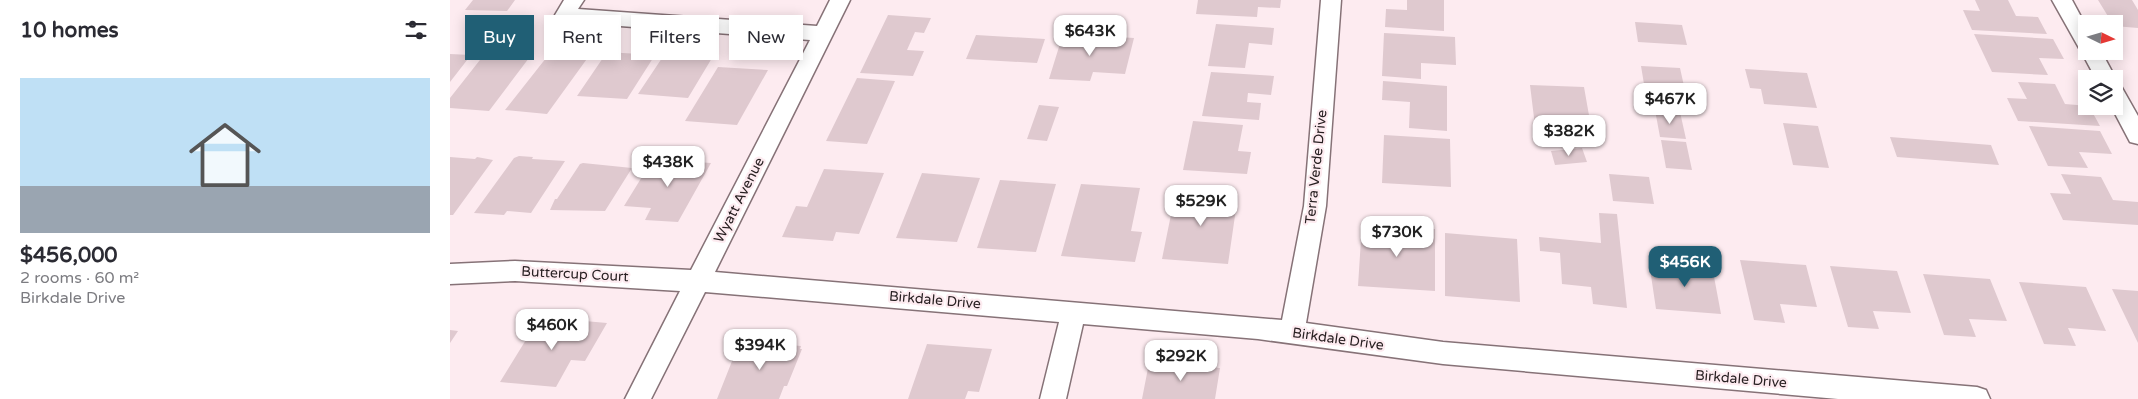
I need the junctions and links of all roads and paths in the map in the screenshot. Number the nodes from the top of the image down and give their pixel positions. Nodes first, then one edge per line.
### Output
1 (574, 0) edge
2 (840, 0) edge
3 (1331, 0) edge
4 (2062, 0) edge
5 (2078, 29) edge
6 (822, 34) junction
7 (2123, 108) edge
8 (2138, 136) edge
9 (450, 274) edge
10 (699, 281) junction
11 (1074, 312) junction
12 (1292, 332) junction
13 (638, 399) edge
14 (1053, 399) edge
15 (1977, 399) edge

1 - 6 street
2 - 6 street, Wyatt Avenue
3 - 12 street, Terra Verde Drive
4 - 5 street
6 - 10 street, Wyatt Avenue
7 - 8 street
9 - 10 street, Buttercup Court
10 - 11 street, Birkdale Drive
10 - 13 street, Wyatt Avenue
11 - 12 street, Birkdale Drive
11 - 14 street
12 - 15 street, Birkdale Drive

